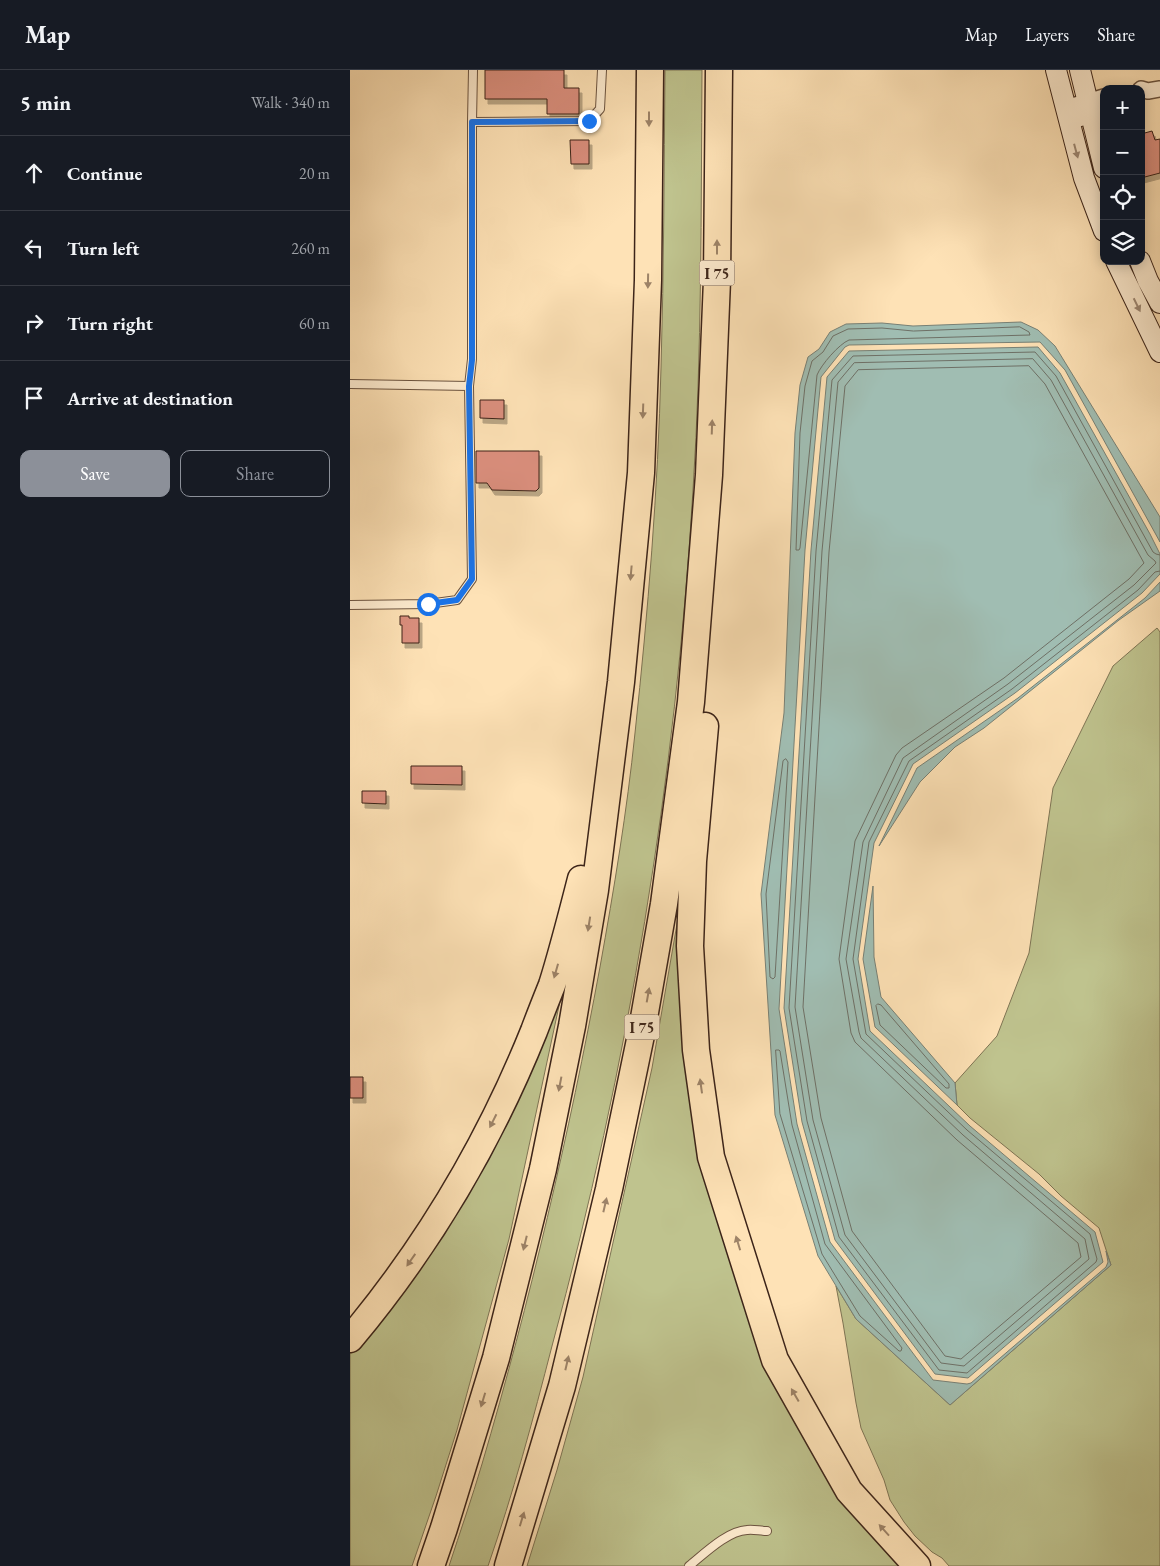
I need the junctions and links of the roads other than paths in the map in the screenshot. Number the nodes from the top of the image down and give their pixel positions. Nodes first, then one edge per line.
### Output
1 (473, 70) edge
2 (602, 70) edge
3 (650, 70) edge
4 (719, 70) edge
5 (1056, 70) edge
6 (1080, 70) edge
7 (1096, 106) edge
8 (1067, 115) junction
9 (472, 122) junction
10 (1100, 137) edge
11 (1100, 220) edge
12 (1118, 265) edge
13 (1142, 265) edge
14 (1160, 303) edge
15 (1160, 352) edge
16 (350, 384) edge
17 (469, 386) junction
18 (710, 475) junction
19 (350, 605) edge
20 (613, 755) junction
21 (350, 1338) edge
22 (767, 1531) dead end
23 (430, 1566) edge
24 (508, 1566) edge
25 (689, 1566) edge
26 (917, 1566) edge

1 - 9 lane
2 - 9 lane
3 -> 20 highway
18 -> 4 highway, I 75
5 - 8 street
6 - 7 street
7 - 8 street
7 - 10 street
8 -> 11 street
9 - 17 lane
12 -> 15 street
13 - 14 street
16 - 17 lane
17 - 19 lane
24 -> 18 highway, I 75
26 -> 18 highway
20 -> 21 highway
20 -> 23 highway
22 - 25 lane

